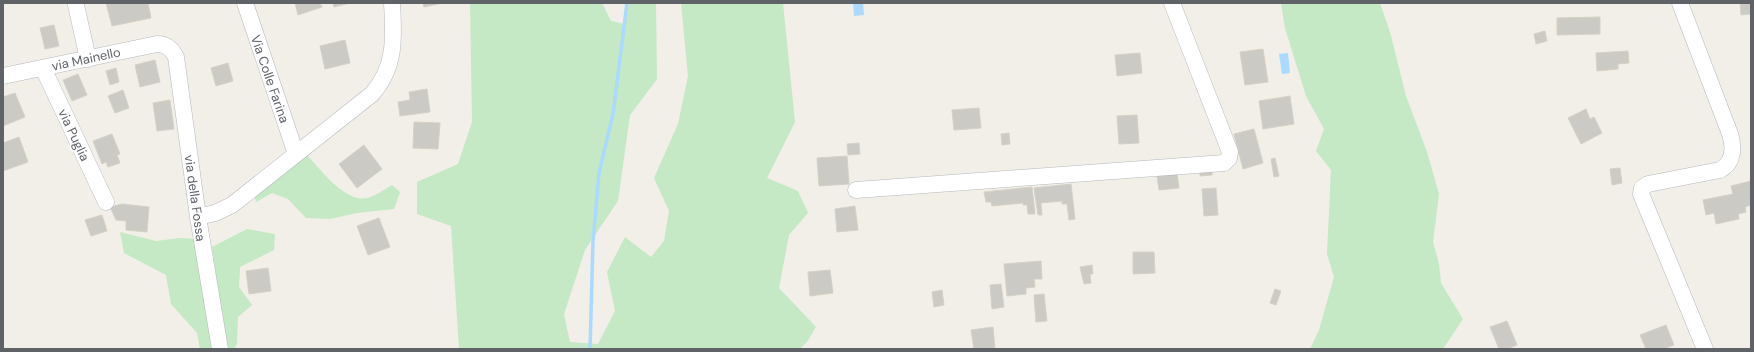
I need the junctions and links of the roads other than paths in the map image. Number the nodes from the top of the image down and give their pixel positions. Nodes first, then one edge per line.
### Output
1 (245, 3) edge
2 (392, 3) edge
3 (1172, 3) edge
4 (1680, 3) edge
5 (76, 5) dead end
6 (169, 48) joint
7 (88, 58) junction
8 (43, 68) junction
9 (3, 76) edge
10 (296, 154) junction
11 (856, 190) dead end
12 (106, 202) dead end
13 (198, 217) junction
14 (220, 349) edge
15 (1705, 349) edge

1 - 10 street, Via Colle Farina
2 - 10 street
3 - 11 street
4 - 15 street
5 - 7 street
6 - 7 street, via Mainello
6 - 13 street, via della Fossa
7 - 8 street, via Mainello
8 - 9 street, via Mainello
8 - 12 street, via Puglia
10 - 13 street
13 - 14 street, via della Fossa

